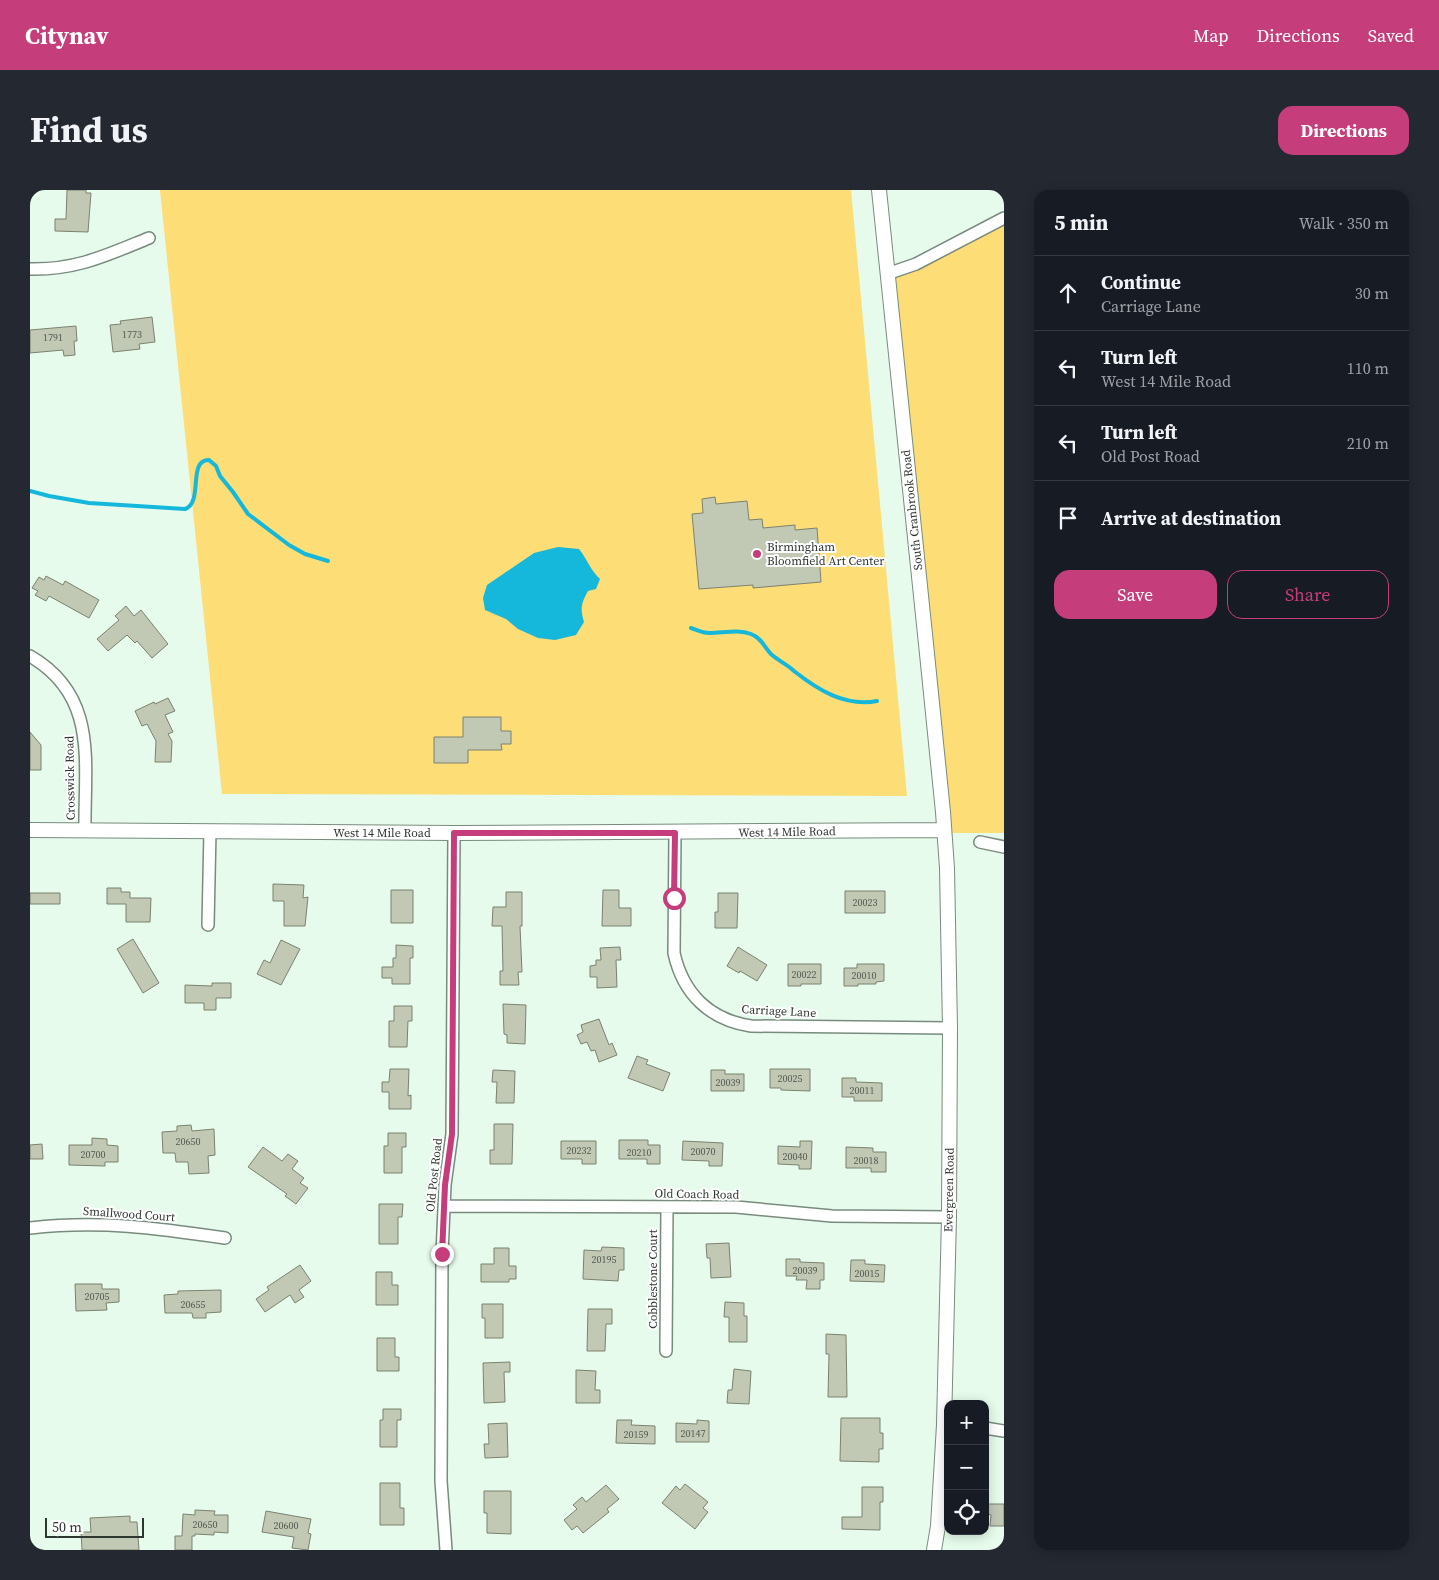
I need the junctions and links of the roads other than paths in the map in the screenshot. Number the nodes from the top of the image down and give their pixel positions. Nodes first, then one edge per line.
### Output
1 (879, 190) edge
2 (1004, 218) edge
3 (149, 238) dead end
4 (30, 269) edge
5 (887, 274) junction
6 (30, 656) edge
7 (30, 830) edge
8 (85, 830) junction
9 (944, 830) junction
10 (210, 831) junction
11 (454, 833) junction
12 (675, 833) junction
13 (980, 842) dead end
14 (1004, 847) edge
15 (208, 925) dead end
16 (950, 1028) junction
17 (444, 1206) junction
18 (667, 1207) junction
19 (949, 1218) junction
20 (30, 1228) edge
21 (225, 1238) dead end
22 (666, 1350) dead end
23 (946, 1400) edge
24 (989, 1429) edge
25 (1004, 1431) edge
26 (944, 1445) edge
27 (446, 1550) edge
28 (934, 1550) edge

1 - 5 street, South Cranbrook Road
2 - 5 street
3 - 4 street
5 - 9 street, South Cranbrook Road
6 - 8 street, Crosswick Road
7 - 8 street, West 14 Mile Road
8 - 10 street, West 14 Mile Road
9 - 12 street, West 14 Mile Road
9 - 16 street, Evergreen Road
10 - 11 street, West 14 Mile Road
10 - 15 street
11 - 12 street, West 14 Mile Road
11 - 17 street, Old Post Road
12 - 16 street, Carriage Lane
13 - 14 street
16 - 19 street, Evergreen Road
17 - 18 street, Old Coach Road
17 - 27 street, Old Post Road
18 - 19 street, Old Coach Road
18 - 22 street, Cobblestone Court
19 - 23 street, Evergreen Road
20 - 21 street, Smallwood Court
24 - 25 street
26 - 28 street, Evergreen Road

